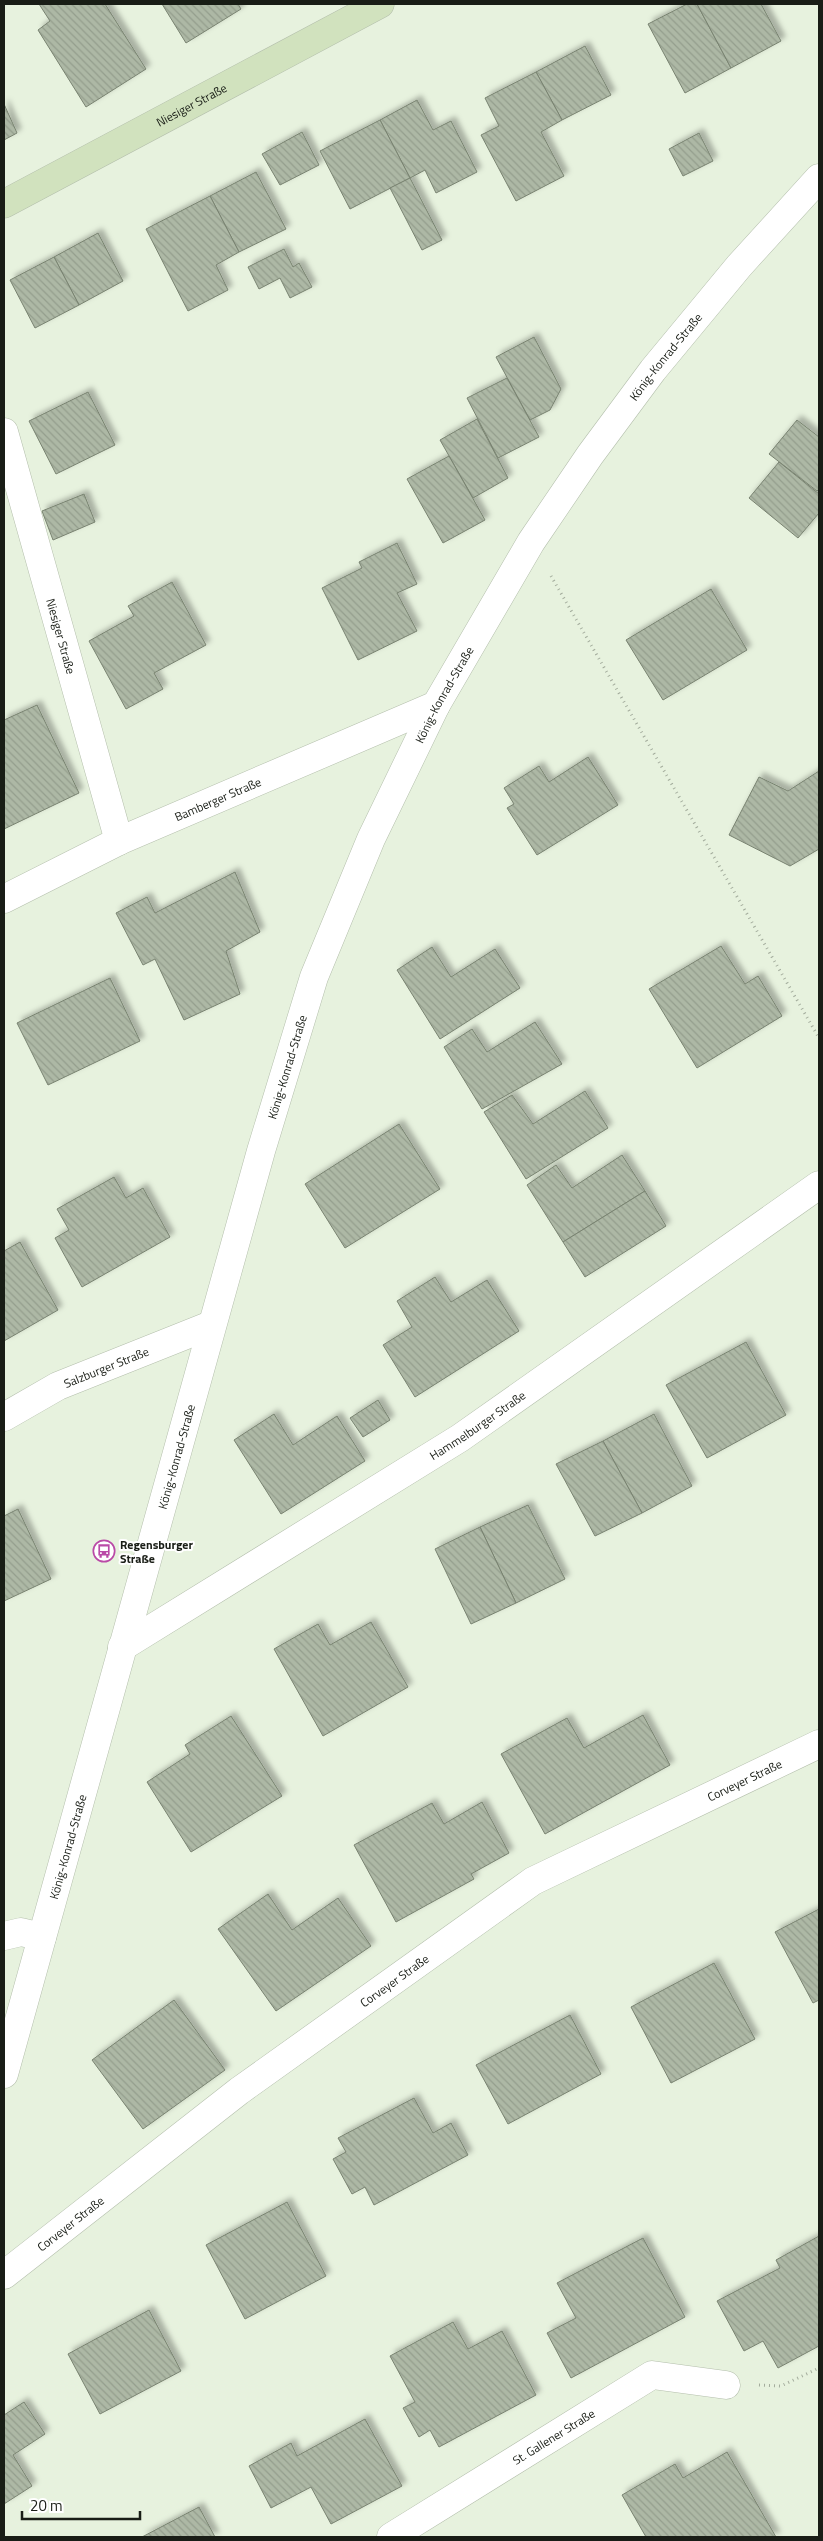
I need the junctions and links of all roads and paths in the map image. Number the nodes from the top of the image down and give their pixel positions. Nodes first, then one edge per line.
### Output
1 (380, 4) edge
2 (819, 178) edge
3 (4, 204) edge
4 (4, 432) edge
5 (531, 542) junction
6 (436, 704) junction
7 (119, 841) junction
8 (4, 900) edge
9 (819, 1038) edge
10 (819, 1185) edge
11 (211, 1325) junction
12 (4, 1417) edge
13 (122, 1647) junction
14 (819, 1744) edge
15 (4, 1936) edge
16 (42, 1937) junction
17 (4, 2074) edge
18 (4, 2275) edge
19 (819, 2368) edge
20 (726, 2385) joint
21 (391, 2537) edge

1 - 3 main road, Niesiger Straße
2 - 5 street, König-Konrad-Straße
4 - 7 street, Niesiger Straße
5 - 6 street, König-Konrad-Straße
5 - 9 path
6 - 7 street, Bamberger Straße
6 - 11 street, König-Konrad-Straße
7 - 8 street, Bamberger Straße
10 - 13 street, Hammelburger Straße
11 - 12 street, Salzburger Straße
11 - 13 street, König-Konrad-Straße
13 - 16 street, König-Konrad-Straße
14 - 18 street, Corveyer Straße
15 - 16 street
16 - 17 street, König-Konrad-Straße
19 - 20 path
20 - 21 street, St. Gallener Straße

